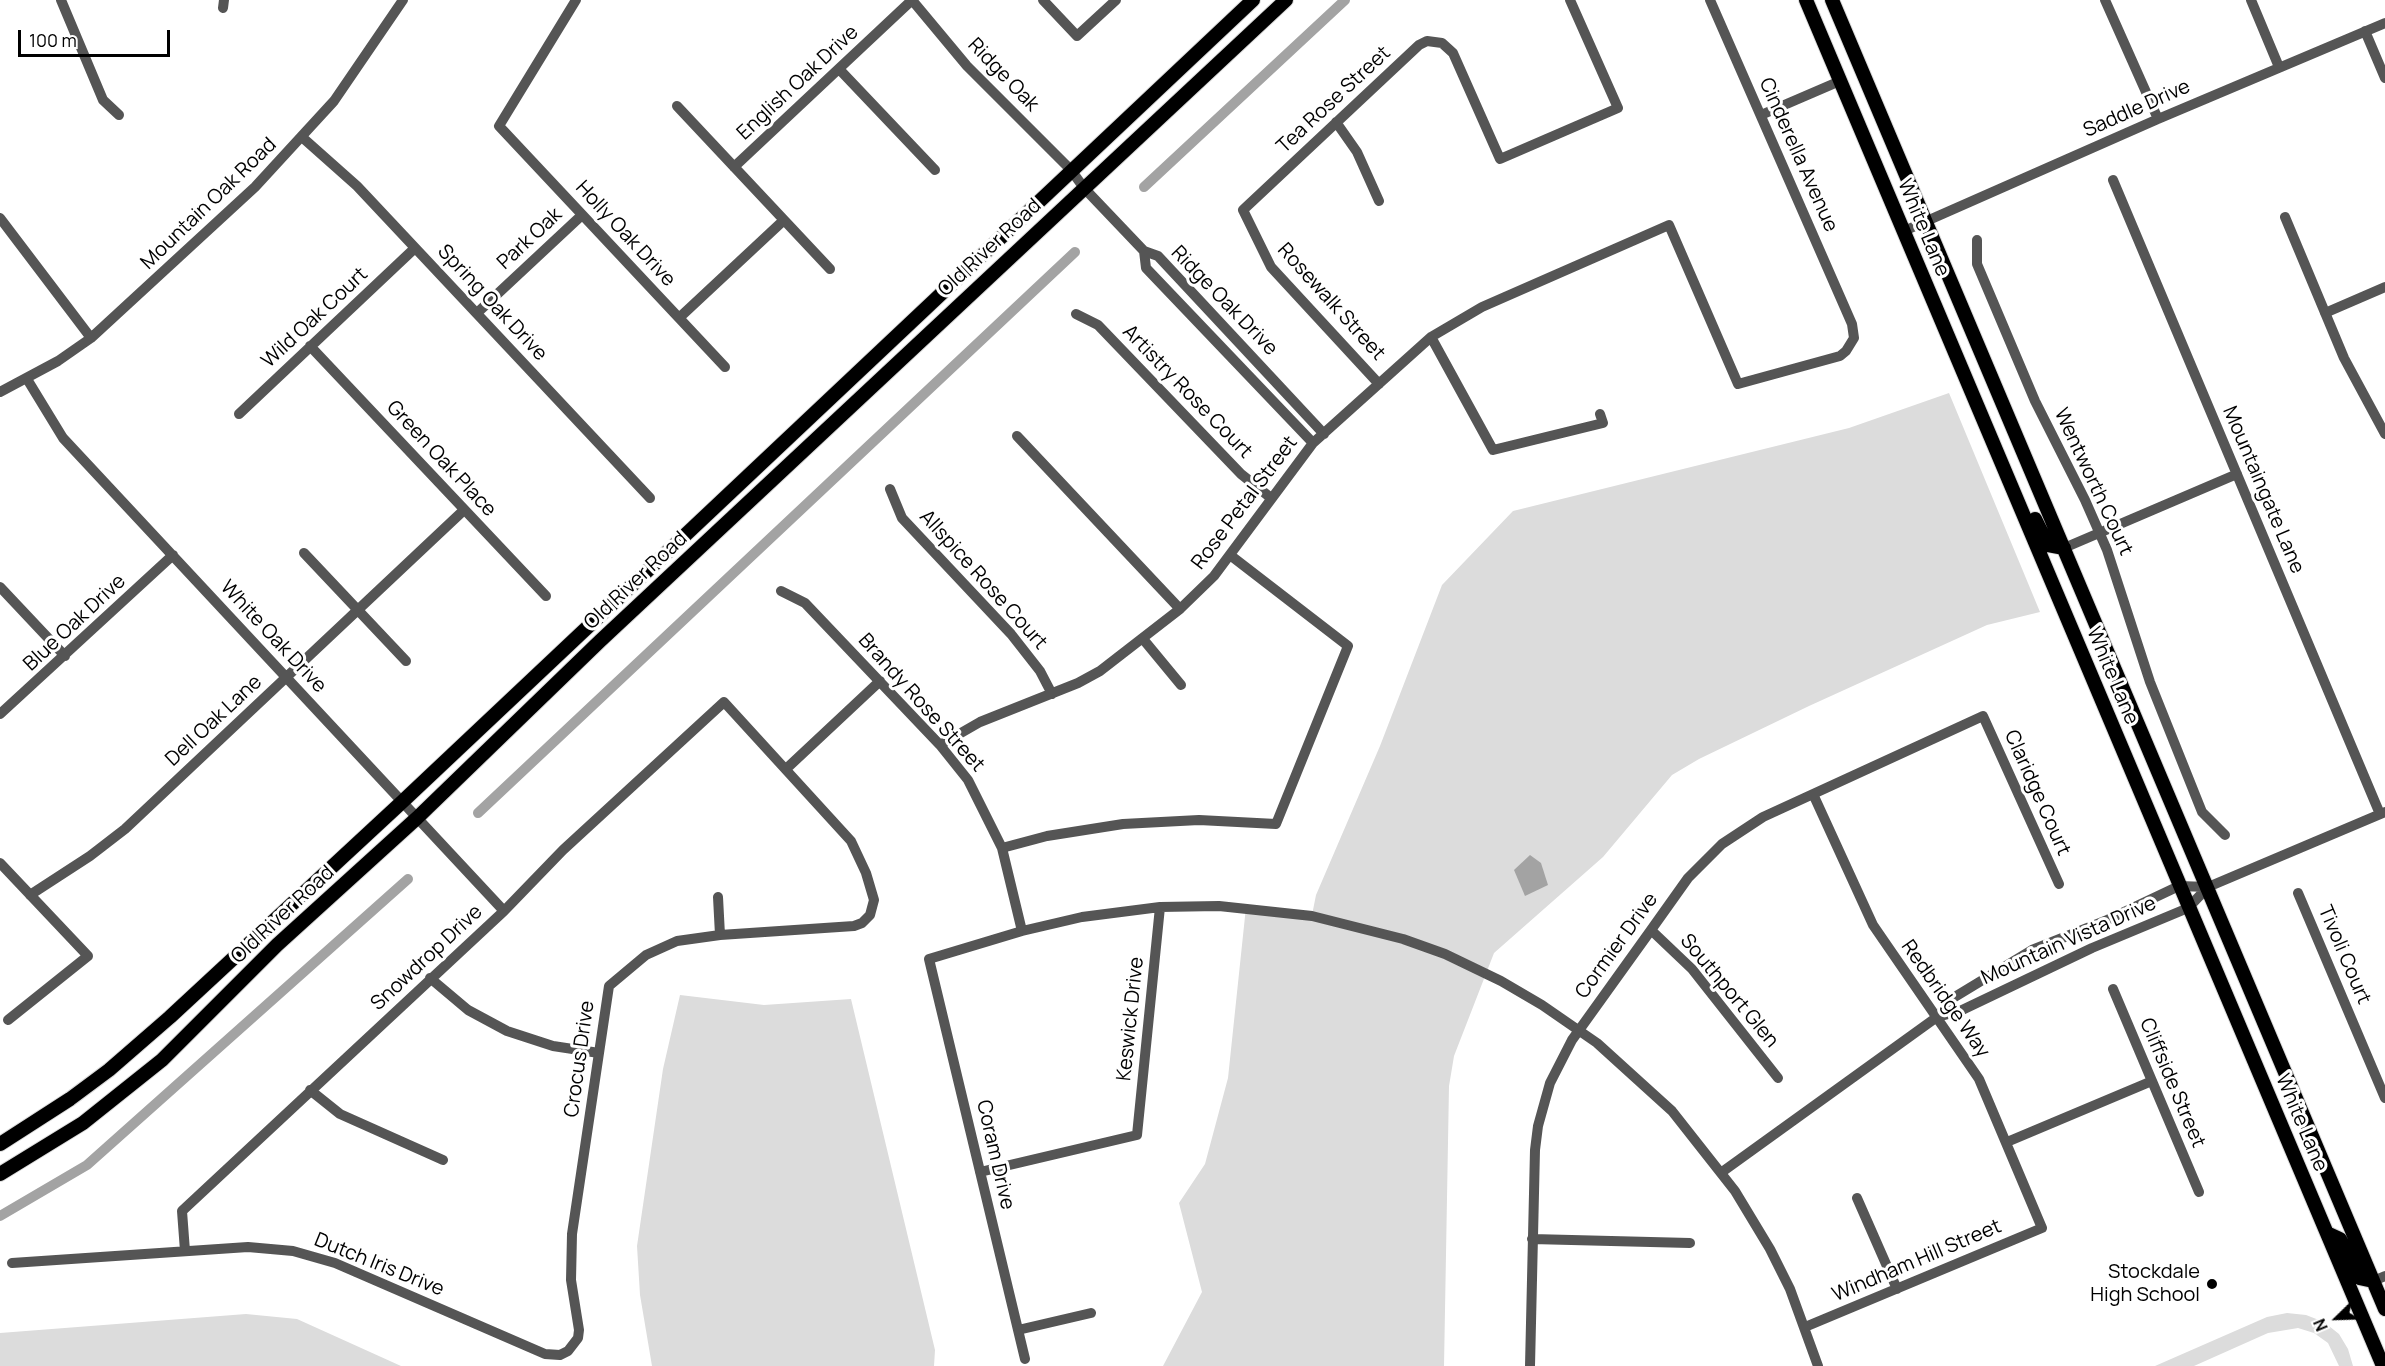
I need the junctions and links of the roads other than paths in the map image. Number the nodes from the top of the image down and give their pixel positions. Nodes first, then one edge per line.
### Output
1 (61, 0) edge
2 (403, 0) edge
3 (576, 0) edge
4 (912, 0) edge
5 (1043, 0) edge
6 (1116, 0) edge
7 (1252, 0) edge
8 (1286, 0) edge
9 (1570, 0) edge
10 (1710, 0) edge
11 (1806, 0) edge
12 (1833, 0) edge
13 (2105, 0) edge
14 (2251, 0) edge
15 (2385, 23) edge
16 (2365, 31) junction
17 (2280, 68) junction
18 (839, 69) junction
19 (2385, 78) edge
20 (1840, 81) junction
21 (677, 106) dead end
22 (119, 115) dead end
23 (1761, 115) junction
24 (2158, 119) junction
25 (1336, 123) junction
26 (303, 138) junction
27 (735, 167) junction
28 (935, 170) dead end
29 (1071, 170) junction
30 (2113, 180) dead end
31 (1084, 188) junction
32 (1379, 201) dead end
33 (1243, 210) joint
34 (582, 215) junction
35 (2285, 217) dead end
36 (0, 218) edge
37 (784, 220) junction
38 (1926, 222) junction
39 (1904, 231) junction
40 (1977, 240) dead end
41 (415, 248) junction
42 (1144, 251) junction
43 (830, 269) dead end
44 (2385, 287) edge
45 (477, 313) junction
46 (2325, 313) junction
47 (1076, 314) dead end
48 (679, 318) junction
49 (1431, 337) junction
50 (91, 338) junction
51 (310, 346) junction
52 (725, 367) dead end
53 (27, 379) junction
54 (1379, 384) junction
55 (1738, 384) joint
56 (0, 392) edge
57 (239, 414) dead end
58 (1600, 414) dead end
59 (1324, 434) junction
60 (2385, 434) edge
61 (1017, 436) dead end
62 (1313, 443) junction
63 (2005, 470) junction
64 (2237, 474) junction
65 (890, 489) dead end
66 (650, 498) dead end
67 (1270, 498) junction
68 (464, 510) junction
69 (2100, 532) junction
70 (2064, 548) junction
71 (304, 553) dead end
72 (172, 555) junction
73 (1230, 555) junction
74 (0, 587) edge
75 (781, 591) dead end
76 (546, 596) dead end
77 (1180, 609) junction
78 (358, 610) junction
79 (1143, 639) junction
80 (65, 656) junction
81 (406, 661) dead end
82 (287, 677) junction
83 (880, 681) junction
84 (1181, 685) dead end
85 (1052, 694) junction
86 (0, 714) edge
87 (1983, 717) joint
88 (940, 745) junction
89 (786, 769) junction
90 (1813, 794) junction
91 (402, 802) junction
92 (2383, 813) edge
93 (417, 818) junction
94 (2225, 835) dead end
95 (1002, 848) junction
96 (0, 863) edge
97 (2059, 884) dead end
98 (2179, 886) junction
99 (2208, 887) junction
100 (2298, 893) dead end
101 (30, 895) junction
102 (718, 897) dead end
103 (1160, 907) junction
104 (2188, 908) junction
105 (504, 911) junction
106 (1651, 930) junction
107 (1022, 931) junction
108 (720, 935) junction
109 (430, 978) junction
110 (2113, 988) dead end
111 (1937, 1017) junction
112 (9, 1020) dead end
113 (1580, 1030) junction
114 (599, 1053) junction
115 (1778, 1078) dead end
116 (2152, 1081) junction
117 (310, 1090) junction
118 (2385, 1098) edge
119 (2007, 1142) junction
120 (0, 1144) edge
121 (443, 1160) dead end
122 (980, 1172) junction
123 (1722, 1172) junction
124 (0, 1174) edge
125 (2199, 1192) dead end
126 (1857, 1198) dead end
127 (2042, 1228) joint
128 (2327, 1233) junction
129 (1532, 1239) junction
130 (1690, 1243) dead end
131 (185, 1251) junction
132 (12, 1263) dead end
133 (2379, 1278) edge
134 (1897, 1289) junction
135 (2385, 1309) edge
136 (1091, 1313) dead end
137 (1805, 1327) junction
138 (1018, 1330) junction
139 (545, 1354) joint
140 (1025, 1359) dead end
141 (1530, 1366) edge
142 (1818, 1366) edge
143 (2383, 1366) edge

1 - 22 street
2 - 26 street, Mountain Oak Road
3 - 34 street, Holly Oak Drive
4 - 18 street, English Oak Drive
4 - 29 street, Ridge Oak
5 - 6 street
7 - 29 main road, Old River Road
8 - 31 main road, Old River Road
9 - 25 street, Tea Rose Street
10 - 23 street, Cinderella Avenue
11 - 20 main road, White Lane
12 - 38 main road, White Lane
13 - 24 street
14 - 17 street
15 - 16 street, Saddle Drive
16 - 17 street, Saddle Drive
16 - 19 street
17 - 24 street, Saddle Drive
18 - 27 street, English Oak Drive
18 - 28 street
20 - 23 street
20 - 39 main road, White Lane
21 - 27 street
23 - 55 street, Cinderella Avenue
24 - 38 street, Saddle Drive
25 - 32 street
25 - 33 street, Tea Rose Street
26 - 41 street, Spring Oak Drive
26 - 50 street, Mountain Oak Road
27 - 37 street
29 - 31 street, Ridge Oak Drive
29 - 91 main road, Old River Road
30 - 64 street, Mountaingate Lane
31 - 42 street, Ridge Oak Drive
31 - 93 main road, Old River Road
33 - 54 street, Rosewalk Street
34 - 45 street, Park Oak
34 - 48 street, Holly Oak Drive
35 - 46 street
36 - 50 street
37 - 43 street
37 - 48 street
38 - 39 street, Saddle Drive
38 - 70 main road, White Lane
39 - 63 main road, White Lane
40 - 69 street, Wentworth Court
41 - 45 street, Spring Oak Drive
41 - 51 street, Wild Oak Court
42 - 59 street, Ridge Oak Drive
42 - 62 street, Ridge Oak Drive
44 - 46 street
45 - 66 street, Spring Oak Drive
46 - 60 street
47 - 67 street, Artistry Rose Court
48 - 52 street, Holly Oak Drive
49 - 54 street, Rose Petal Street
49 - 55 street, Rose Petal Street
49 - 58 street
50 - 53 street, Mountain Oak Road
51 - 57 street, Wild Oak Court
51 - 68 street, Green Oak Place
53 - 56 street, Mountain Oak Road
53 - 72 street, White Oak Drive
54 - 59 street, Rose Petal Street
59 - 62 street, Rose Petal Street
61 - 77 street
62 - 67 street, Rose Petal Street
63 - 70 main road
63 - 98 main road, White Lane
64 - 69 street
64 - 92 street, Mountaingate Lane
65 - 85 street, Allspice Rose Court
67 - 73 street, Rose Petal Street
68 - 76 street, Green Oak Place
68 - 78 street, Dell Oak Lane
69 - 70 street
69 - 94 street, Wentworth Court
70 - 99 main road, White Lane
71 - 78 street
72 - 80 street, Blue Oak Drive
72 - 82 street, White Oak Drive
73 - 77 street, Rose Petal Street
73 - 95 street
74 - 80 street
75 - 83 street, Brandy Rose Street
77 - 79 street, Rose Petal Street
78 - 81 street
78 - 82 street, Dell Oak Lane
79 - 84 street
79 - 85 street, Rose Petal Street
80 - 86 street, Blue Oak Drive
82 - 91 street, White Oak Drive
82 - 101 street, Dell Oak Lane
83 - 88 street, Brandy Rose Street
83 - 89 street
85 - 88 street, Rose Petal Street
87 - 90 street, Cormier Drive
87 - 97 street, Claridge Court
88 - 95 street, Brandy Rose Street
89 - 105 street, Snowdrop Drive
89 - 108 street, Crocus Drive
90 - 106 street, Cormier Drive
90 - 111 street, Redbridge Way
91 - 93 street, White Oak Drive
91 - 120 main road, Old River Road
92 - 99 street, Mountain Vista Drive
93 - 105 street, White Oak Drive
93 - 124 main road, Old River Road
95 - 107 street, Brandy Rose Street
96 - 101 street
98 - 99 street, Mountain Vista Drive
98 - 104 main road, White Lane
98 - 111 street, Mountain Vista Drive
99 - 104 street, Mountain Vista Drive
99 - 133 main road, White Lane
100 - 118 street, Tivoli Court
101 - 112 street
102 - 108 street
103 - 107 street
103 - 113 street
103 - 122 street, Keswick Drive
104 - 111 street, Mountain Vista Drive
104 - 128 main road, White Lane
105 - 109 street, Snowdrop Drive
106 - 113 street, Cormier Drive
106 - 115 street, Southport Glen
107 - 122 street, Coram Drive
108 - 114 street, Crocus Drive
109 - 114 street
109 - 117 street, Snowdrop Drive
110 - 116 street, Cliffside Street
111 - 119 street, Redbridge Way
111 - 123 street, Mountain Vista Drive
113 - 123 street
113 - 129 street, Cormier Drive
114 - 139 street, Crocus Drive
116 - 119 street
116 - 125 street, Cliffside Street
117 - 121 street
117 - 131 street, Snowdrop Drive
119 - 127 street, Redbridge Way
122 - 138 street, Coram Drive
123 - 137 street
126 - 134 street
127 - 134 street, Windham Hill Street
128 - 133 main road
128 - 143 main road, White Lane
129 - 130 street
129 - 141 street, Cormier Drive
131 - 132 street, Dutch Iris Drive
131 - 139 street, Dutch Iris Drive
133 - 135 main road, White Lane
134 - 137 street, Windham Hill Street
136 - 138 street
137 - 142 street
138 - 140 street, Coram Drive

